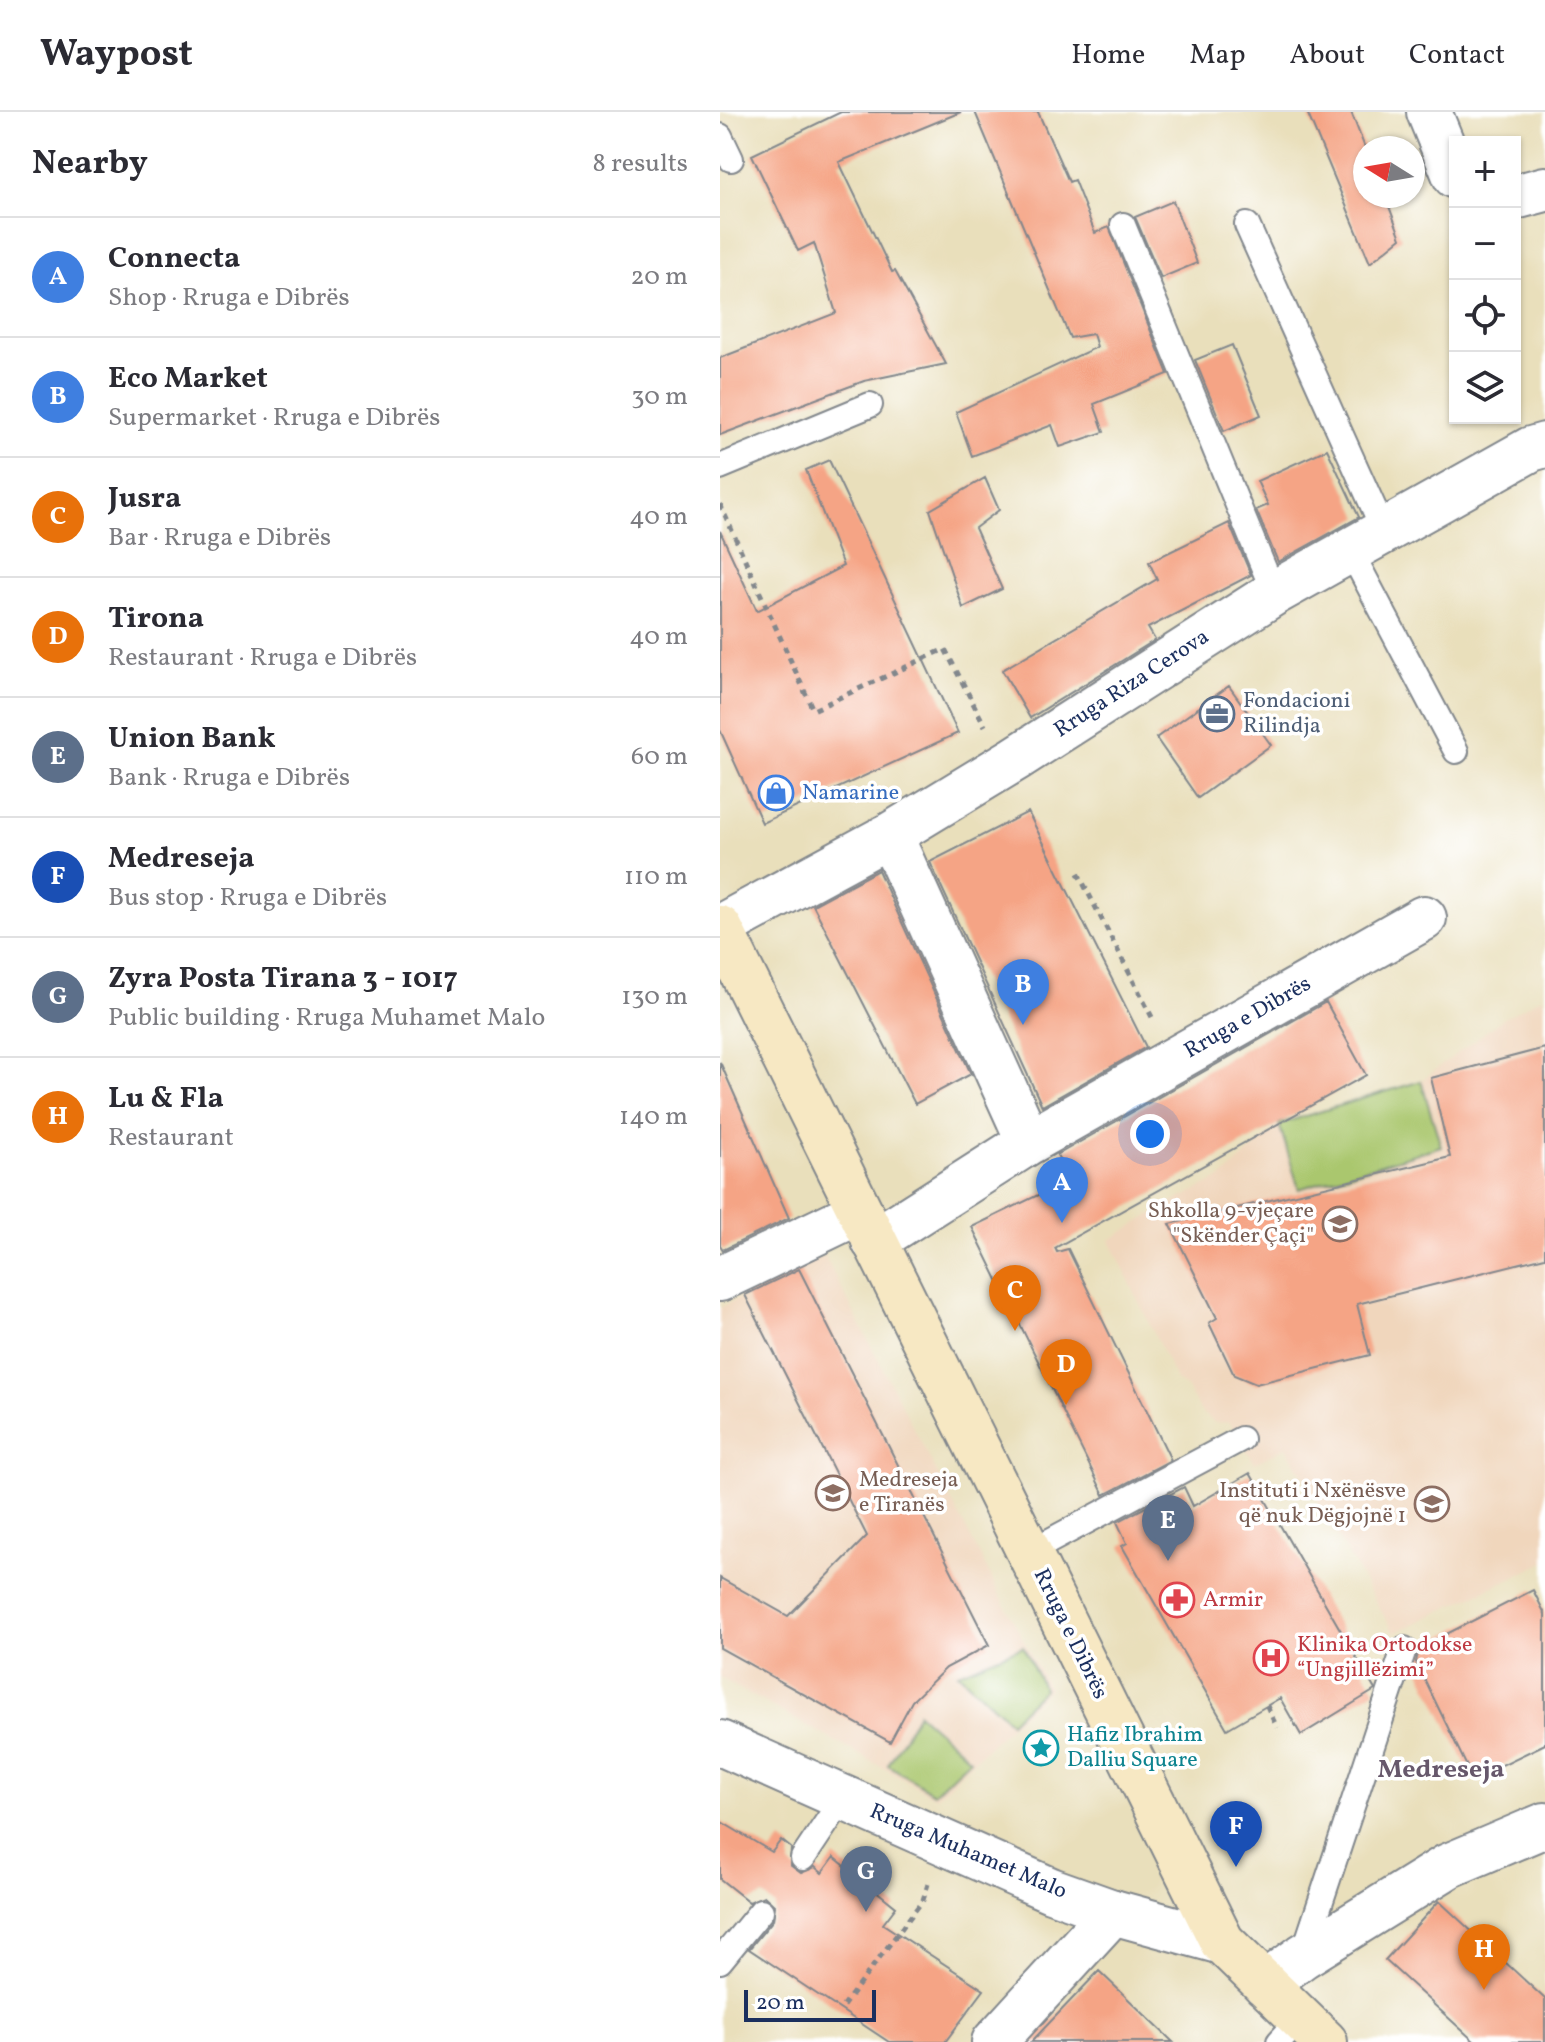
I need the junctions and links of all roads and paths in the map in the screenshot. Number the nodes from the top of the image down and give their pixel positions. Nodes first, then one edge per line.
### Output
1 (1429, 112) edge
2 (720, 136) edge
3 (731, 159) dead end
4 (1449, 161) edge
5 (1545, 189) edge
6 (1521, 195) edge
7 (1123, 225) dead end
8 (1247, 225) dead end
9 (870, 405) dead end
10 (1545, 445) edge
11 (720, 467) edge
12 (720, 504) edge
13 (1368, 542) junction
14 (1274, 593) junction
15 (1456, 751) dead end
16 (1005, 765) junction
17 (890, 835) junction
18 (1078, 873) dead end
19 (1424, 918) dead end
20 (720, 928) edge
21 (1173, 1060) junction
22 (1029, 1142) junction
23 (866, 1227) junction
24 (720, 1279) edge
25 (1241, 1439) dead end
26 (1029, 1552) junction
27 (1404, 1649) dead end
28 (1267, 1706) dead end
29 (1277, 1728) dead end
30 (720, 1743) edge
31 (843, 1798) junction
32 (1545, 1825) edge
33 (803, 1858) dead end
34 (930, 1876) dead end
35 (761, 1911) dead end
36 (1113, 1912) junction
37 (1222, 1942) junction
38 (1303, 1956) junction
39 (720, 1961) edge
40 (1265, 1984) junction
41 (843, 2006) dead end
42 (1302, 2034) edge
43 (994, 2042) edge

1 - 4 street
2 - 3 lane
5 - 6 street
7 - 14 lane
8 - 13 lane
9 - 11 lane
10 - 13 street, Rruga Riza Cerova
12 - 16 path
13 - 14 street, Rruga Riza Cerova
13 - 15 lane
14 - 16 street, Rruga Riza Cerova
16 - 17 street, Rruga Riza Cerova
17 - 20 street, Rruga Riza Cerova
17 - 22 street
18 - 21 path
19 - 21 street, Rruga e Dibrës
20 - 23 main road, Rruga e Dibrës
21 - 22 street, Rruga e Dibrës
22 - 23 street, Rruga e Dibrës
23 - 24 street
23 - 26 main road, Rruga e Dibrës
25 - 26 lane
26 - 37 main road, Rruga e Dibrës
27 - 38 lane
28 - 29 path
30 - 31 street, Rruga Muhamet Malo
31 - 33 lane
31 - 36 street, Rruga Muhamet Malo
32 - 38 street
34 - 41 path
35 - 39 lane
36 - 37 street, Rruga Muhamet Malo
36 - 43 street
37 - 40 main road, Rruga e Dibrës
38 - 40 street
40 - 42 main road, Rruga e Dibrës

